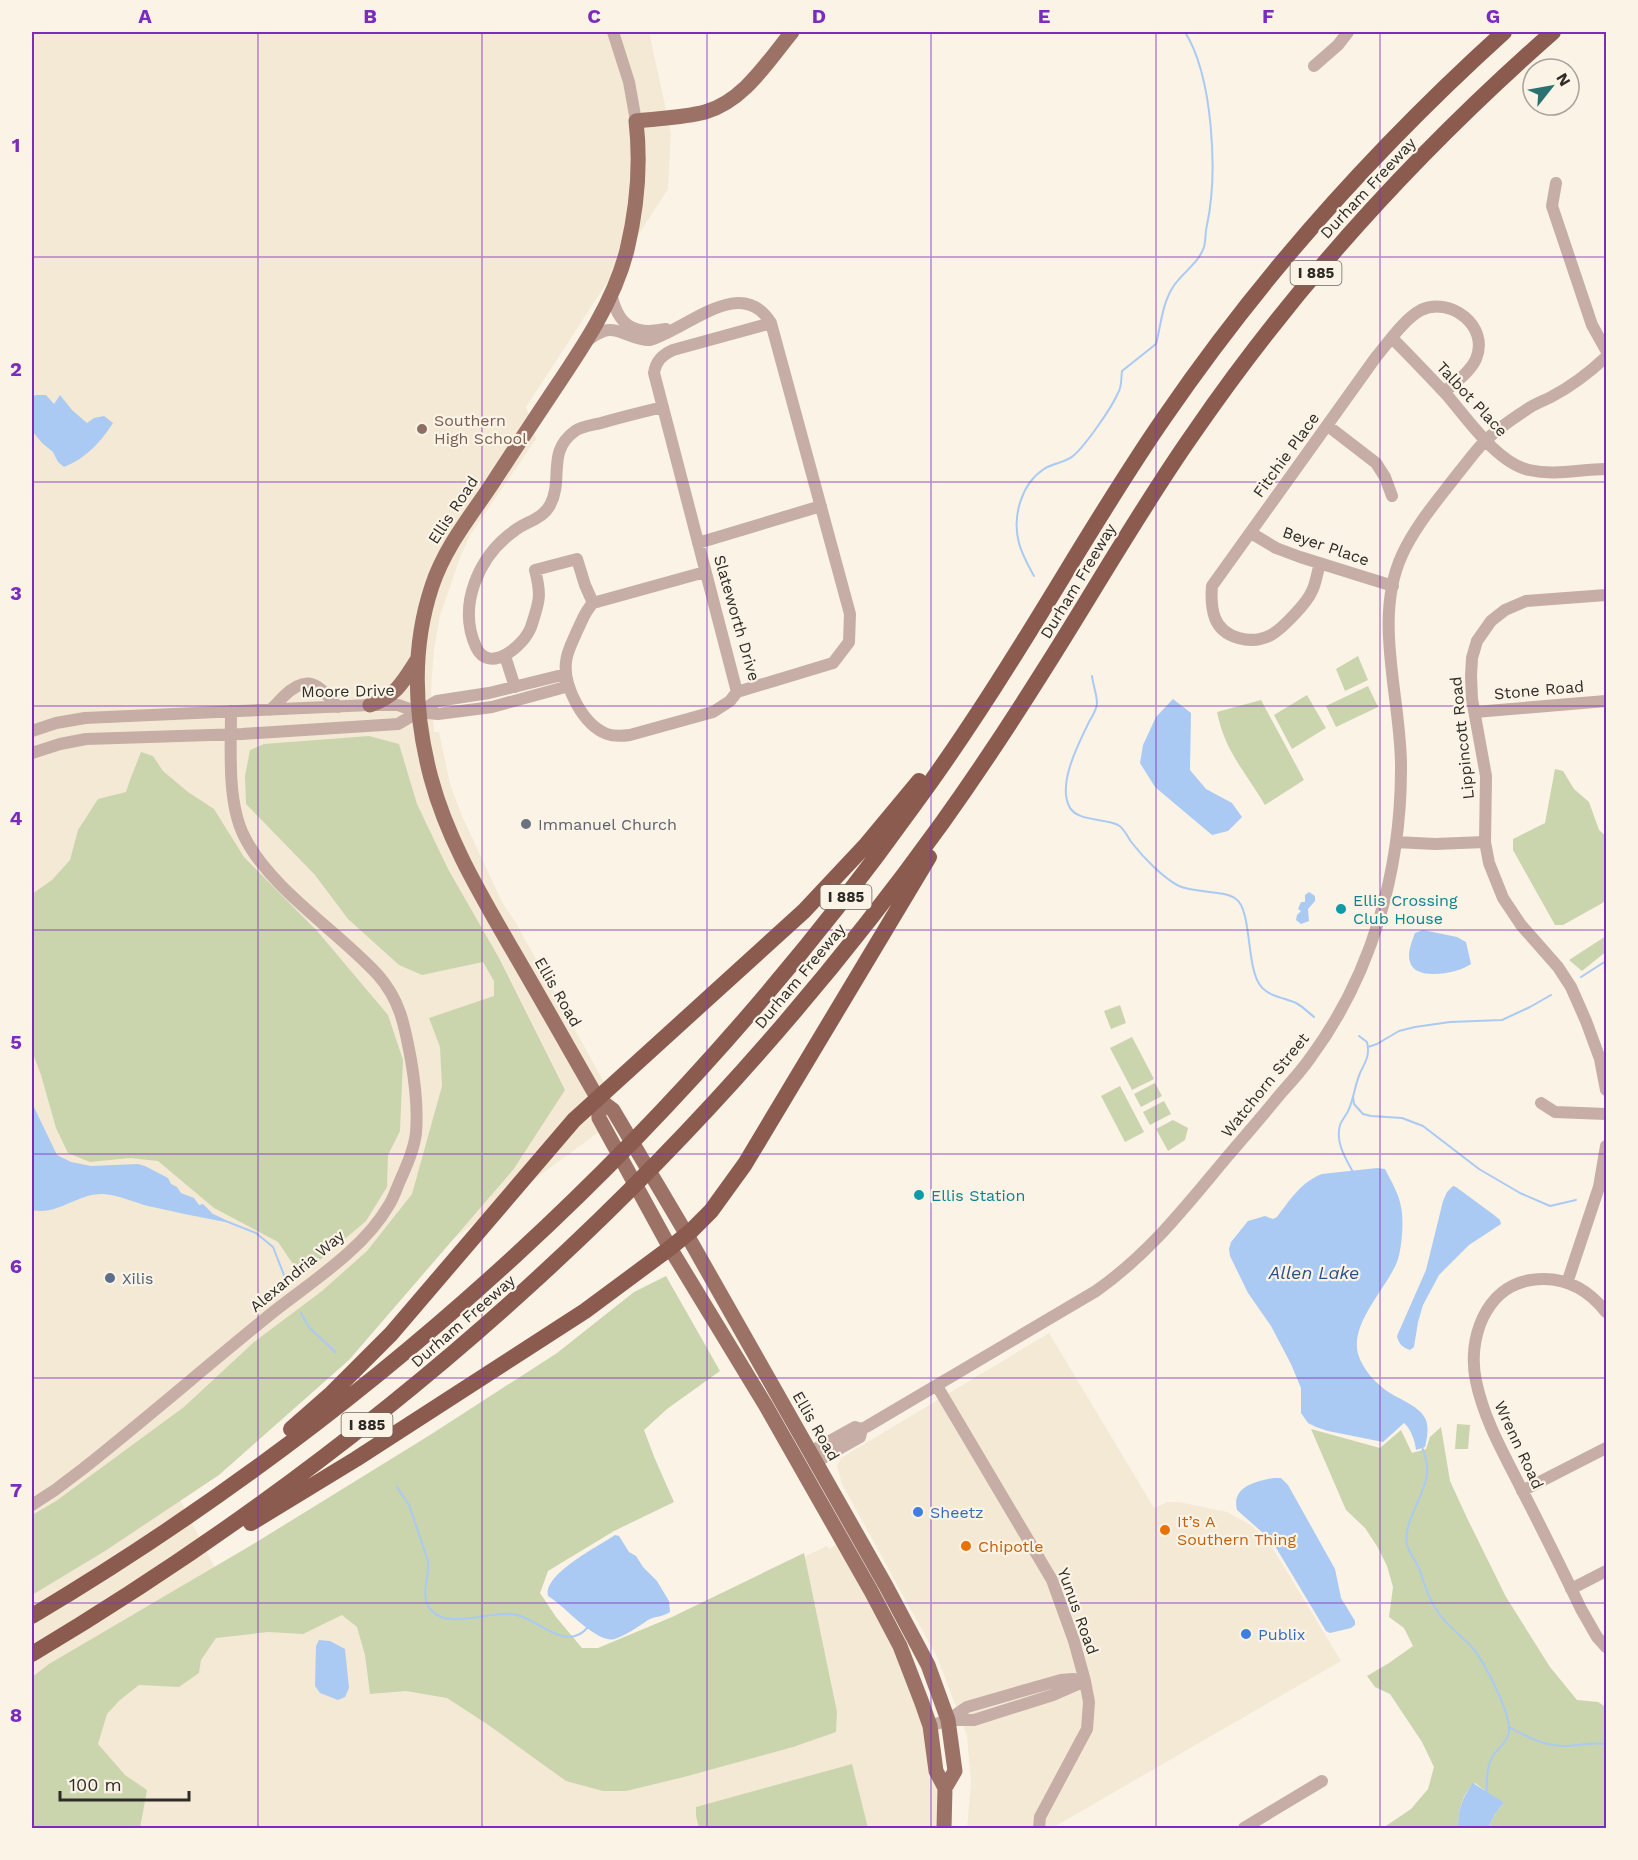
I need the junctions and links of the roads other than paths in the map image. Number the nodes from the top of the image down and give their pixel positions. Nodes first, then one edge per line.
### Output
1 (613, 32) edge
2 (792, 32) edge
3 (1348, 32) edge
4 (1504, 32) edge
5 (1553, 32) edge
6 (1314, 66) dead end
7 (636, 121) junction
8 (1556, 183) dead end
9 (611, 292) junction
10 (771, 323) junction
11 (676, 327) junction
12 (1392, 338) junction
13 (585, 342) junction
14 (1606, 350) edge
15 (1606, 357) edge
16 (1444, 392) junction
17 (663, 406) junction
18 (1328, 426) junction
19 (1486, 440) junction
20 (1606, 469) edge
21 (1392, 496) dead end
22 (821, 506) junction
23 (1251, 533) junction
24 (698, 543) junction
25 (1320, 564) junction
26 (705, 572) junction
27 (1393, 586) junction
28 (1606, 595) edge
29 (593, 603) junction
30 (1018, 651) junction
31 (505, 656) junction
32 (417, 660) junction
33 (568, 680) junction
34 (515, 687) junction
35 (737, 692) junction
36 (1606, 701) edge
37 (370, 705) junction
38 (338, 707) junction
39 (270, 710) junction
40 (231, 711) junction
41 (418, 711) junction
42 (1475, 712) junction
43 (32, 731) edge
44 (231, 734) junction
45 (994, 748) junction
46 (32, 753) edge
47 (1396, 842) junction
48 (1485, 842) junction
49 (1606, 1090) edge
50 (598, 1099) junction
51 (1541, 1103) dead end
52 (1606, 1114) edge
53 (1606, 1146) edge
54 (687, 1235) junction
55 (670, 1248) junction
56 (1567, 1283) junction
57 (1606, 1312) edge
58 (937, 1386) junction
59 (766, 1406) junction
60 (1606, 1448) edge
61 (813, 1457) junction
62 (799, 1466) junction
63 (1522, 1491) junction
64 (32, 1505) edge
65 (197, 1509) junction
66 (856, 1533) junction
67 (1606, 1571) edge
68 (1571, 1589) junction
69 (97, 1614) junction
70 (32, 1616) edge
71 (1606, 1647) edge
72 (32, 1654) edge
73 (1085, 1680) junction
74 (948, 1720) junction
75 (930, 1726) junction
76 (1322, 1781) dead end
77 (945, 1788) junction
78 (945, 1828) edge
79 (1039, 1828) edge
80 (1245, 1828) edge

1 - 7 street
2 - 7 main road
3 - 6 street
4 - 30 highway, Durham Freeway / I 885
5 - 45 highway, Durham Freeway / I 885
7 - 9 main road, Ellis Road
8 - 14 street
9 - 11 street
9 - 13 main road, Ellis Road
10 - 11 street
10 - 17 street, Slateworth Drive
10 - 22 street, Slateworth Drive
11 - 13 street
12 - 16 street, Talbot Place
12 - 16 street, Fitchie Place
12 - 18 street, Fitchie Place
13 - 32 main road, Ellis Road
15 - 19 street, Watchorn Street
16 - 19 street, Talbot Place
17 - 24 street, Slateworth Drive
17 - 31 street
18 - 21 street
18 - 23 street, Fitchie Place
19 - 20 street, Talbot Place
19 - 27 street, Watchorn Street
22 - 24 street, Slateworth Drive
22 - 35 street, Slateworth Drive
23 - 25 street, Beyer Place
23 - 25 street, Fitchie Place
24 - 26 street, Slateworth Drive
25 - 27 street, Beyer Place
26 - 29 street
26 - 35 street, Slateworth Drive
27 - 47 street, Watchorn Street
28 - 42 street, Lippincott Road
29 - 31 street
29 - 33 street
30 - 50 highway
30 - 65 highway, Durham Freeway / I 885
31 - 34 street
32 - 37 main road
32 - 41 main road, Ellis Road
33 - 34 street
33 - 35 street
33 - 41 street
34 - 41 street
36 - 42 street, Stone Road
37 - 38 street, Moore Drive
37 - 41 street, Moore Drive
38 - 39 street, Moore Drive
38 - 39 street
39 - 40 street, Moore Drive
40 - 43 street, Moore Drive
40 - 44 street, Alexandria Way
41 - 44 street, Moore Drive
41 - 50 main road, Ellis Road
42 - 48 street, Lippincott Road
44 - 46 street, Moore Drive
44 - 64 street, Alexandria Way
45 - 54 highway
45 - 69 highway, Durham Freeway / I 885
47 - 48 street
47 - 58 street, Watchorn Street
48 - 49 street, Lippincott Road
50 - 54 main road, Ellis Road
50 - 55 main road, Ellis Road
50 - 65 highway
51 - 52 street
53 - 56 street
54 - 55 highway
54 - 61 main road, Ellis Road
55 - 59 main road, Ellis Road
55 - 69 highway
56 - 57 street, Wrenn Road
56 - 63 street, Wrenn Road
58 - 61 street, Watchorn Street
58 - 73 street, Yunus Road
59 - 61 main road
59 - 62 main road, Ellis Road
60 - 63 street
61 - 66 main road, Ellis Road
62 - 66 main road
62 - 75 main road, Ellis Road
63 - 68 street, Wrenn Road
65 - 70 highway, Durham Freeway / I 885
66 - 74 main road, Ellis Road
67 - 68 street
68 - 71 street, Wrenn Road
69 - 72 highway, Durham Freeway / I 885
73 - 74 street
73 - 79 street, Yunus Road
74 - 75 street
74 - 77 main road, Ellis Road
75 - 77 main road, Ellis Road
76 - 80 street
77 - 78 main road, Ellis Road

